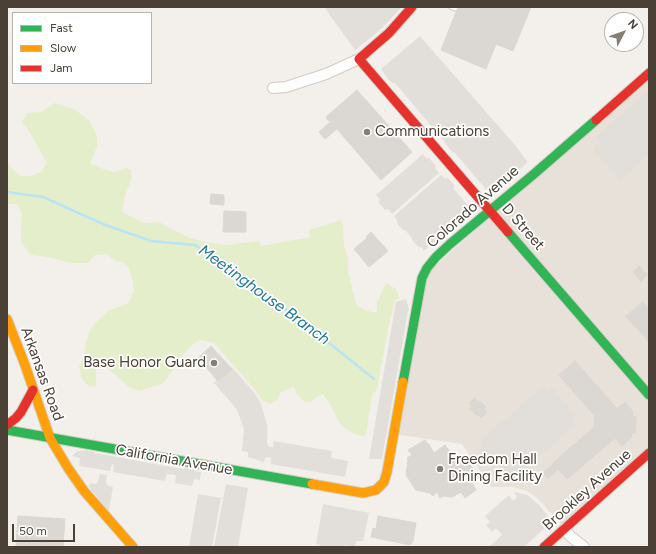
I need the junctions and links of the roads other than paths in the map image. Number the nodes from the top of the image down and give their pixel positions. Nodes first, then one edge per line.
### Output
1 (412, 7) edge
2 (359, 59) junction
3 (649, 73) edge
4 (273, 88) dead end
5 (490, 210) junction
6 (7, 319) edge
7 (34, 390) junction
8 (649, 395) edge
9 (7, 425) edge
10 (7, 430) edge
11 (50, 438) junction
12 (649, 453) edge
13 (342, 489) joint
14 (565, 528) junction
15 (133, 547) edge
16 (544, 547) edge
17 (584, 547) edge

1 - 2 street
2 - 4 street
2 - 5 street, D Street
3 - 5 street, Colorado Avenue
5 - 8 street, D Street
5 - 13 street, Colorado Avenue
6 - 7 street, Arkansas Road
7 - 9 street
7 - 11 street, Arkansas Road
10 - 11 street, California Avenue
11 - 13 street, California Avenue
11 - 15 street, Arkansas Road
12 - 14 street, Brookley Avenue
14 - 16 street, Brookley Avenue
14 - 17 street

